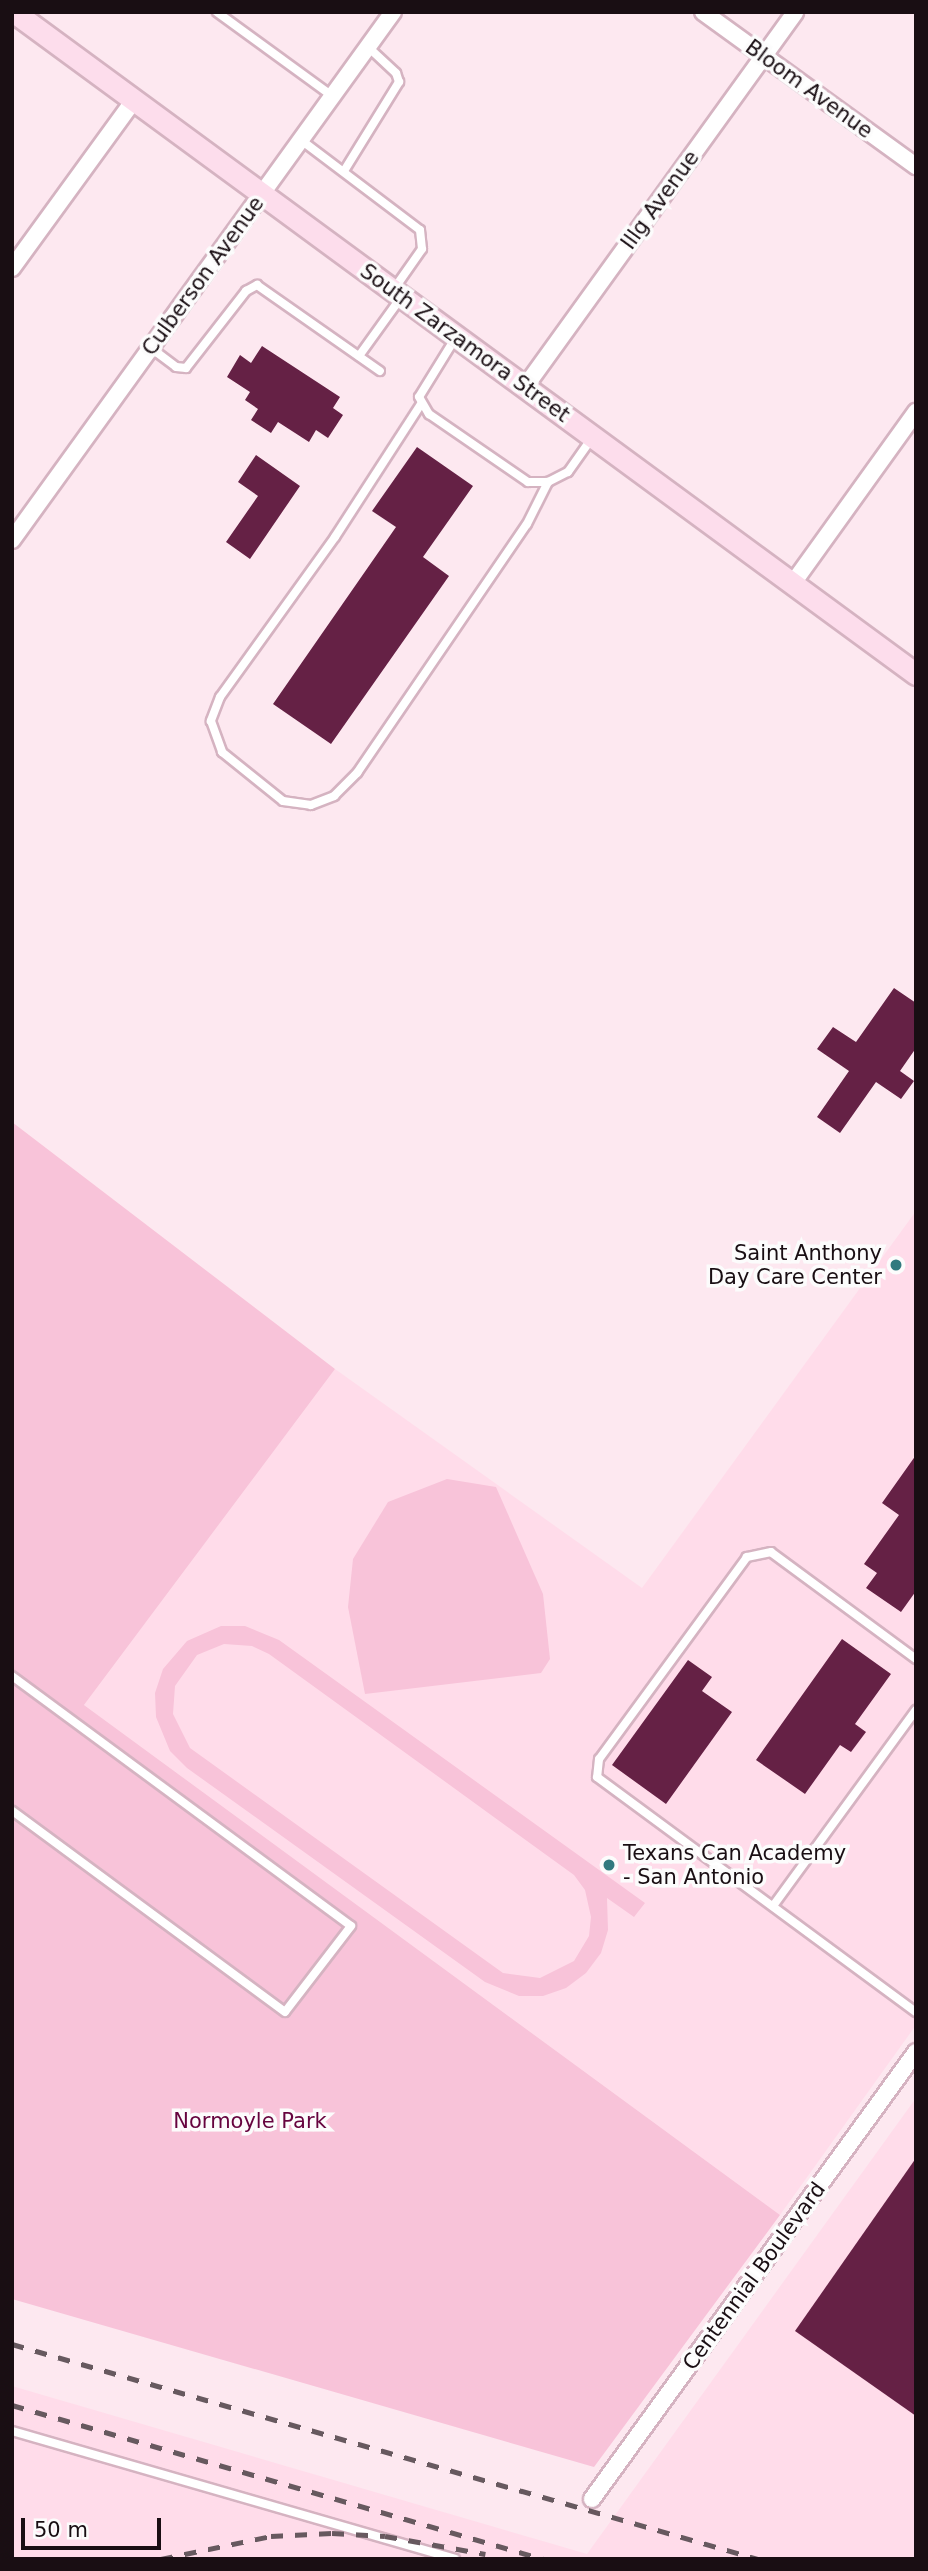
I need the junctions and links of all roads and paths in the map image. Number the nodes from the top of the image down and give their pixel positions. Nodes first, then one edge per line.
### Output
1 (14, 12) edge
2 (217, 12) edge
3 (393, 12) edge
4 (703, 12) edge
5 (795, 12) edge
6 (368, 47) junction
7 (763, 56) junction
8 (332, 96) junction
9 (134, 100) junction
10 (301, 140) junction
11 (916, 166) edge
12 (344, 171) junction
13 (261, 195) junction
14 (12, 268) edge
15 (397, 294) junction
16 (456, 337) junction
17 (151, 348) junction
18 (359, 356) junction
19 (380, 371) dead end
20 (525, 387) junction
21 (421, 404) junction
22 (916, 412) edge
23 (593, 436) junction
24 (548, 482) junction
25 (12, 540) edge
26 (793, 583) junction
27 (916, 674) edge
28 (916, 1659) edge
29 (12, 1676) edge
30 (916, 1710) edge
31 (12, 1811) edge
32 (773, 1906) junction
33 (916, 2012) edge
34 (916, 2052) edge
35 (12, 2431) edge
36 (592, 2500) dead end
37 (455, 2559) edge

1 - 9 main road, South Zarzamora Street
2 - 8 lane
3 - 6 street, Culberson Avenue
4 - 7 street, Bloom Avenue
5 - 7 street, Illg Avenue
6 - 8 street, Culberson Avenue
6 - 12 lane
7 - 11 street, Bloom Avenue
7 - 20 street, Illg Avenue
8 - 10 street, Culberson Avenue
9 - 13 main road, South Zarzamora Street
9 - 14 street
10 - 12 lane
10 - 13 street, Culberson Avenue
12 - 15 lane
13 - 15 main road, South Zarzamora Street
13 - 17 street, Culberson Avenue
15 - 16 main road, South Zarzamora Street
15 - 18 lane
16 - 20 main road, South Zarzamora Street
16 - 21 lane
17 - 18 lane
17 - 25 street, Culberson Avenue
18 - 19 lane
20 - 23 main road, South Zarzamora Street
21 - 24 lane
21 - 24 lane
22 - 26 street
23 - 24 lane
23 - 26 main road, South Zarzamora Street
26 - 27 main road, South Zarzamora Street
28 - 32 lane
29 - 31 lane
30 - 32 lane
32 - 33 lane
34 - 36 street, Centennial Boulevard
35 - 37 lane

